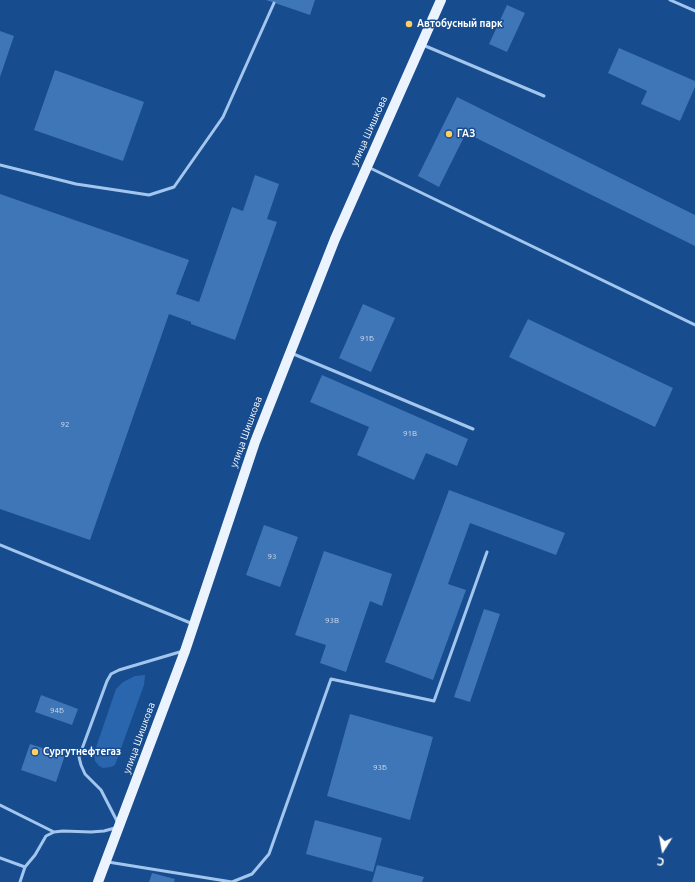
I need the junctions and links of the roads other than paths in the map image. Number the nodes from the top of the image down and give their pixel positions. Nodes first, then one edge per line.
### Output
1 (441, 0) edge
2 (670, 0) edge
3 (274, 3) dead end
4 (695, 11) edge
5 (422, 45) junction
6 (544, 96) dead end
7 (0, 165) edge
8 (367, 166) junction
9 (695, 325) edge
10 (289, 353) junction
11 (473, 429) dead end
12 (0, 545) edge
13 (487, 552) dead end
14 (193, 625) junction
15 (184, 651) junction
16 (0, 805) edge
17 (119, 826) junction
18 (54, 832) junction
19 (0, 858) edge
20 (106, 862) junction
21 (25, 867) junction
22 (20, 882) edge
23 (98, 882) edge

1 - 5 main road, улица Шишкова
2 - 4 lane
3 - 7 lane
5 - 6 lane
5 - 8 main road, улица Шишкова
8 - 9 lane
8 - 10 main road, улица Шишкова
10 - 11 lane
10 - 14 main road, улица Шишкова
12 - 14 lane
13 - 20 lane
14 - 15 main road, улица Шишкова
15 - 17 main road, улица Шишкова
15 - 17 lane
16 - 18 lane
17 - 18 lane
17 - 20 main road, улица Шишкова
18 - 21 lane
19 - 21 lane
20 - 23 main road, улица Шишкова
21 - 22 lane

